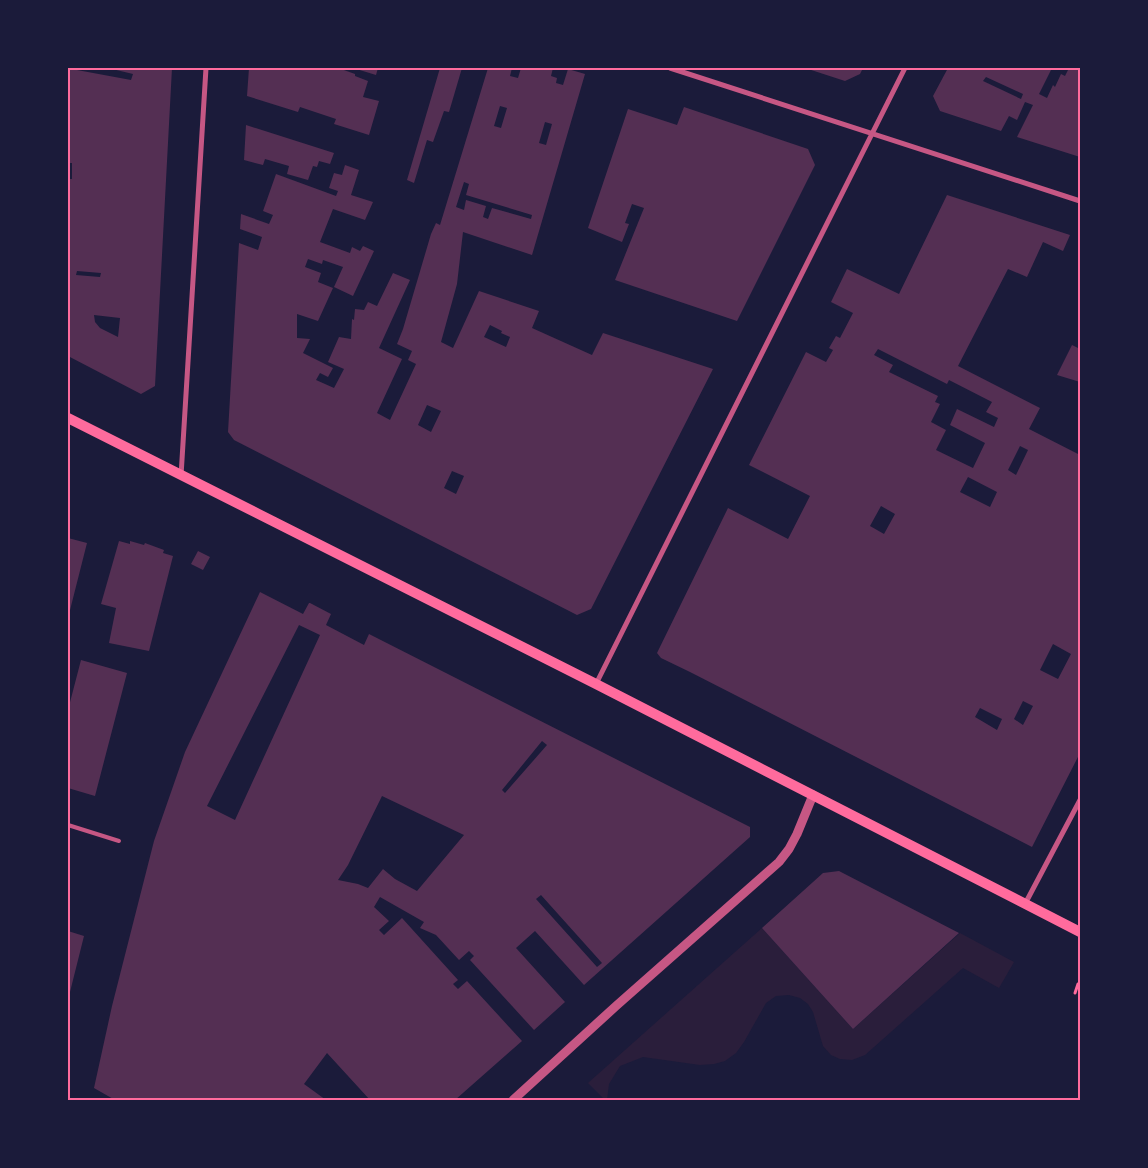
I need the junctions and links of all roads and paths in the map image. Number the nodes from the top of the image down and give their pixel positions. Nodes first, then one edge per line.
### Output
1 (206, 68) edge
2 (670, 68) edge
3 (906, 68) edge
4 (873, 134) junction
5 (1080, 201) edge
6 (68, 418) edge
7 (181, 476) junction
8 (596, 684) junction
9 (813, 795) junction
10 (1080, 800) edge
11 (68, 825) edge
12 (119, 842) dead end
13 (1025, 904) junction
14 (1080, 932) edge
15 (1078, 984) dead end
16 (1075, 993) dead end
17 (513, 1100) edge

1 - 7 street
2 - 4 street
3 - 4 street
4 - 5 street
4 - 8 street
6 - 7 main road
7 - 8 main road
8 - 9 main road
9 - 13 main road
9 - 17 street
10 - 13 street
11 - 12 lane
13 - 14 main road
15 - 16 path

